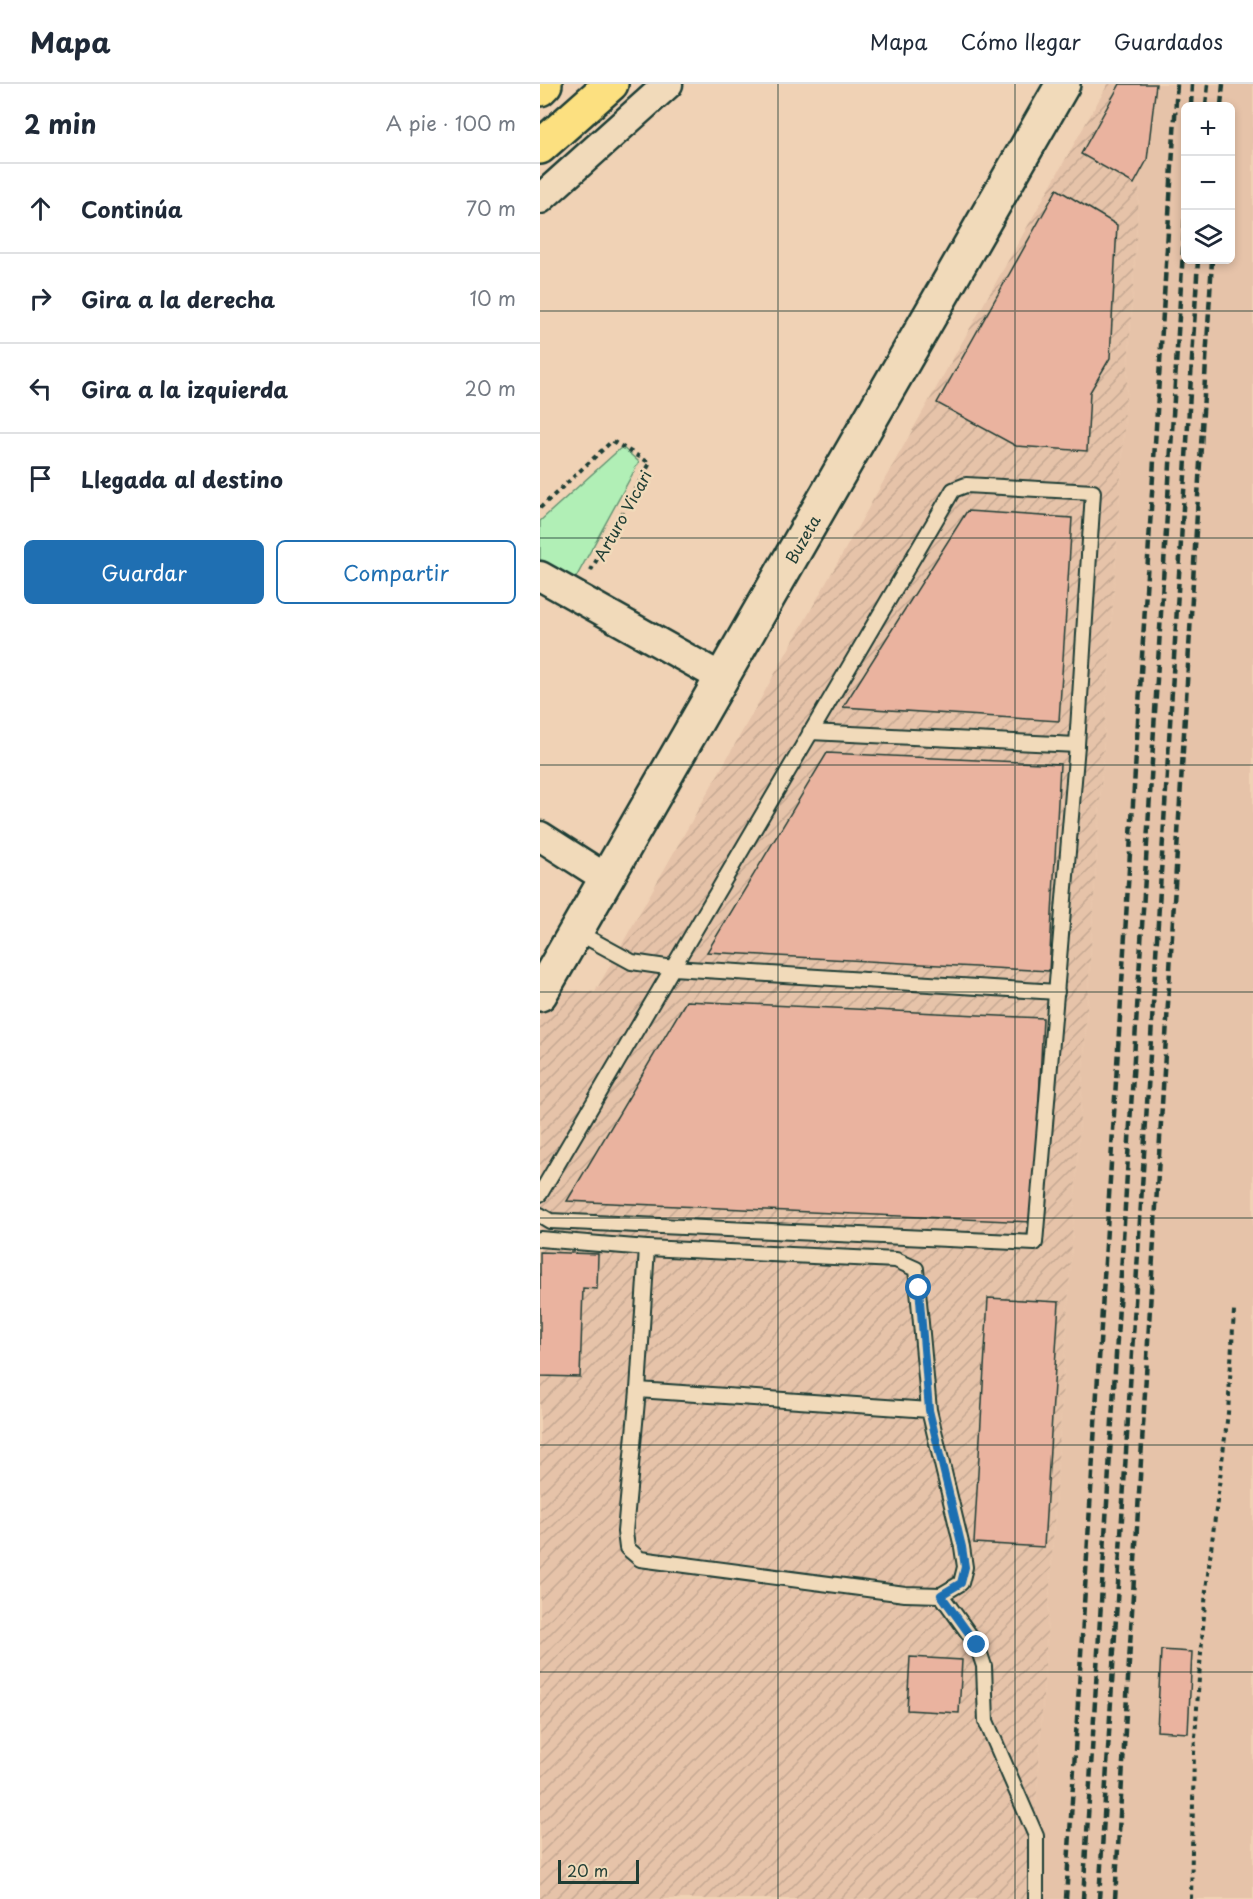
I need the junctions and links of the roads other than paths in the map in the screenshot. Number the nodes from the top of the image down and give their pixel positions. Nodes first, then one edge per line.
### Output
1 (545, 84) edge
2 (611, 84) edge
3 (668, 84) edge
4 (1063, 84) edge
5 (540, 89) edge
6 (540, 147) edge
7 (540, 200) edge
8 (540, 576) edge
9 (722, 678) junction
10 (810, 732) junction
11 (1077, 745) junction
12 (540, 836) edge
13 (608, 879) junction
14 (576, 932) junction
15 (674, 968) junction
16 (1057, 992) junction
17 (540, 994) edge
18 (540, 1194) edge
19 (540, 1215) edge
20 (540, 1239) edge
21 (647, 1248) junction
22 (638, 1390) junction
23 (929, 1410) junction
24 (941, 1595) junction
25 (1036, 1899) edge

1 - 5 main road
2 - 6 main road
3 - 7 street
4 - 9 street, Buzeta
8 - 9 street
9 - 13 street, Buzeta
10 - 11 lane
10 - 11 lane
10 - 15 lane
11 - 16 lane
12 - 13 street
13 - 14 street, Buzeta
14 - 15 lane
14 - 17 street, Buzeta
15 - 16 lane
15 - 18 lane
16 - 19 lane
20 - 21 lane
21 - 22 lane
21 - 23 lane
22 - 23 lane
22 - 24 lane
23 - 24 lane
24 - 25 lane

